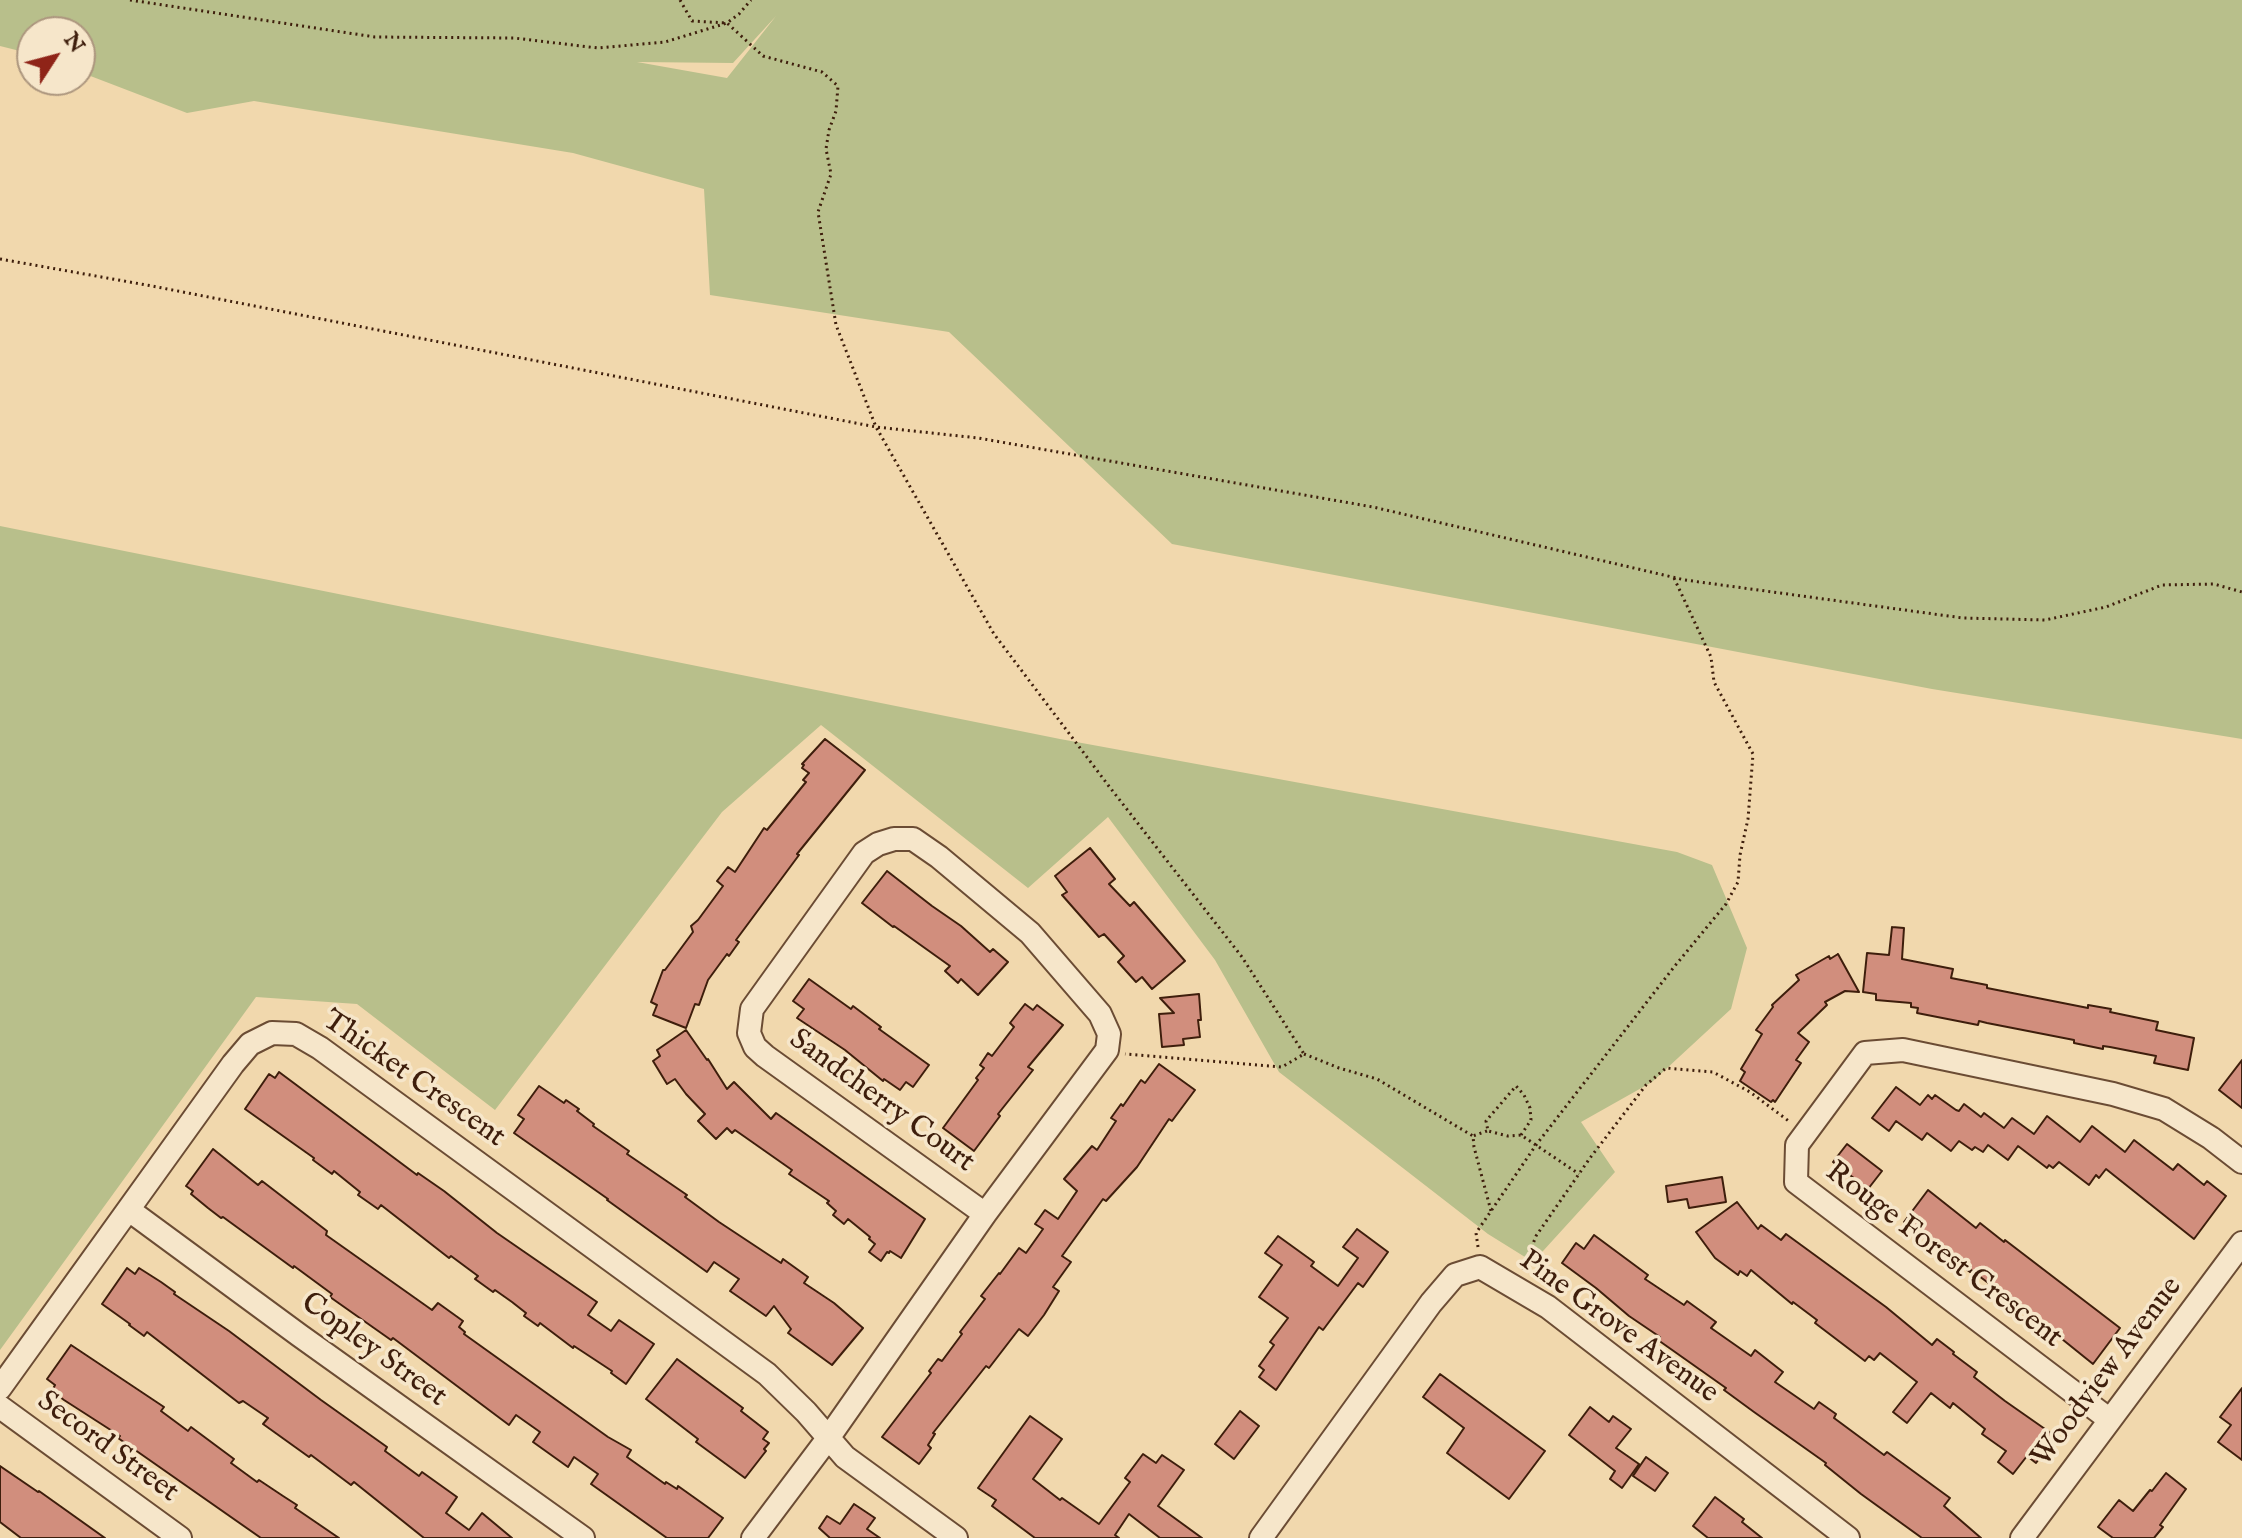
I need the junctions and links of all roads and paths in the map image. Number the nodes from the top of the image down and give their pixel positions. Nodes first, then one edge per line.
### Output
1 (130, 0) edge
2 (680, 0) edge
3 (751, 0) edge
4 (727, 23) junction
5 (0, 259) edge
6 (876, 427) junction
7 (1674, 578) junction
8 (2242, 592) edge
9 (1107, 1050) junction
10 (1304, 1054) junction
11 (1488, 1131) junction
12 (1804, 1133) junction
13 (1521, 1135) junction
14 (1473, 1136) junction
15 (1536, 1145) junction
16 (2242, 1162) edge
17 (1579, 1174) junction
18 (129, 1210) junction
19 (1491, 1211) junction
20 (985, 1214) junction
21 (2242, 1243) edge
22 (1480, 1267) junction
23 (1516, 1288) junction
24 (0, 1388) edge
25 (0, 1407) edge
26 (2110, 1420) junction
27 (829, 1437) junction
28 (1840, 1536) edge
29 (180, 1538) edge
30 (583, 1538) edge
31 (753, 1538) edge
32 (956, 1538) edge
33 (1261, 1538) edge
34 (2022, 1538) edge

1 - 4 path
2 - 4 path
3 - 4 path
4 - 6 path
5 - 6 path
6 - 7 path
6 - 10 path
7 - 8 path
7 - 15 path
9 - 10 path
9 - 20 street, Sandcherry Court
9 - 20 street, Sandcherry Court
10 - 14 path
11 - 13 path
11 - 13 path
11 - 14 path
12 - 16 street, Rouge Forest Crescent
12 - 17 path
12 - 26 street, Rouge Forest Crescent
13 - 15 path
14 - 19 path
15 - 17 path
15 - 19 path
17 - 23 path
18 - 24 street, Thicket Crescent
18 - 27 street, Thicket Crescent
18 - 30 street, Copley Street
19 - 22 path
20 - 27 street, Sandcherry Court
21 - 26 street, Woodview Avenue
22 - 23 street, Pine Grove Avenue
22 - 33 street, Pine Grove Avenue
23 - 28 street, Pine Grove Avenue
25 - 29 street, Secord Street
26 - 34 street, Woodview Avenue
27 - 31 street, Sandcherry Court
27 - 32 street, Thicket Crescent

